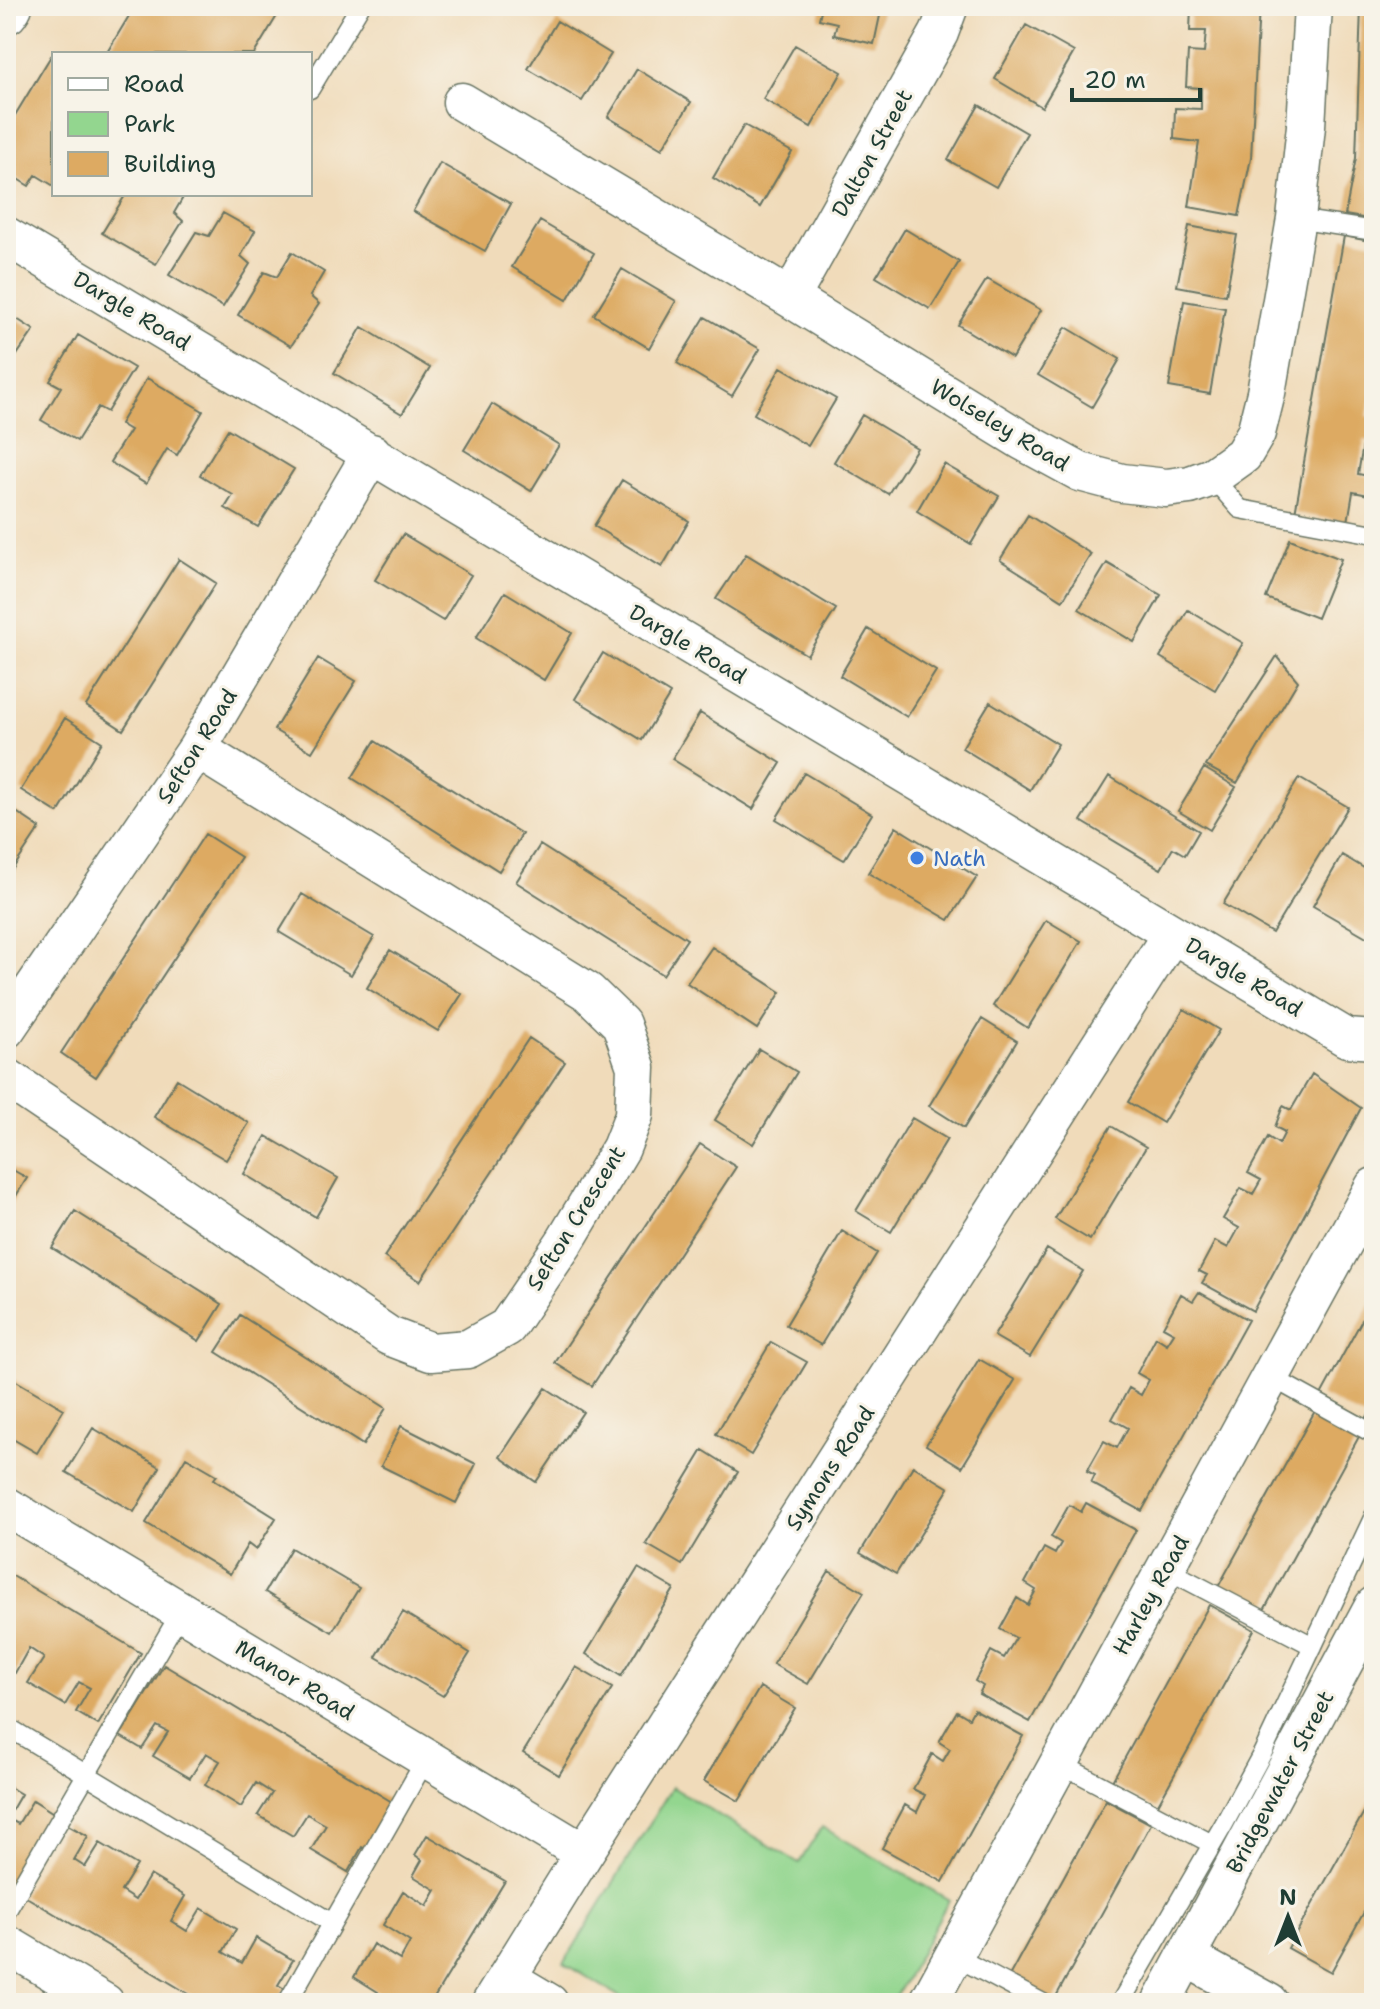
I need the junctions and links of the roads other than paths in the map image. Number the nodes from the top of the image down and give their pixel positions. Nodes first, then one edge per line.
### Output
1 (10, 6) edge
2 (360, 6) edge
3 (949, 6) edge
4 (1313, 6) edge
5 (6, 12) edge
6 (312, 86) edge
7 (462, 102) dead end
8 (1296, 219) junction
9 (1374, 231) edge
10 (6, 236) edge
11 (790, 298) junction
12 (372, 453) junction
13 (1212, 477) junction
14 (1374, 534) edge
15 (197, 749) junction
16 (1171, 935) junction
17 (6, 1029) edge
18 (1374, 1040) edge
19 (6, 1077) edge
20 (1374, 1187) edge
21 (1271, 1377) junction
22 (1374, 1434) edge
23 (6, 1506) edge
24 (1374, 1516) edge
25 (1166, 1569) junction
26 (1374, 1606) edge
27 (181, 1612) junction
28 (1313, 1646) junction
29 (6, 1726) edge
30 (426, 1759) junction
31 (1059, 1763) junction
32 (86, 1774) junction
33 (1212, 1844) junction
34 (584, 1853) junction
35 (6, 1912) edge
36 (332, 1923) junction
37 (6, 1944) edge
38 (954, 1956) junction
39 (1186, 1957) junction
40 (499, 1991) edge
41 (105, 2003) edge
42 (287, 2003) edge
43 (549, 2003) edge
44 (928, 2003) edge
45 (1043, 2003) edge
46 (1120, 2003) edge
47 (1161, 2003) edge
48 (1269, 2003) edge

1 - 5 highway
2 - 6 lane
3 - 11 street, Dalton Street
4 - 8 street, Wolseley Road
7 - 11 street, Wolseley Road
8 - 9 lane
8 - 13 street, Wolseley Road
10 - 12 street, Dargle Road
11 - 13 street, Wolseley Road
12 - 15 street, Sefton Road
12 - 16 street, Dargle Road
13 - 14 lane
15 - 17 street, Sefton Road
15 - 19 street, Sefton Crescent
16 - 18 street, Dargle Road
16 - 34 street, Symons Road
20 - 21 street, Harley Road
21 - 22 lane
21 - 25 street, Harley Road
23 - 27 street, Manor Road
24 - 28 lane
25 - 28 lane
25 - 31 street, Harley Road
26 - 39 street, Bridgewater Street
27 - 30 street, Manor Road
27 - 32 lane
28 - 33 lane
29 - 32 lane
30 - 34 street, Manor Road
30 - 36 lane
31 - 33 lane
31 - 38 street, Harley Road
32 - 35 lane
32 - 36 lane
33 - 46 lane
34 - 40 street, Symons Road
36 - 42 lane
37 - 41 street
38 - 44 street, Harley Road
38 - 45 lane
39 - 47 street, Bridgewater Street
39 - 48 street
40 - 43 street

